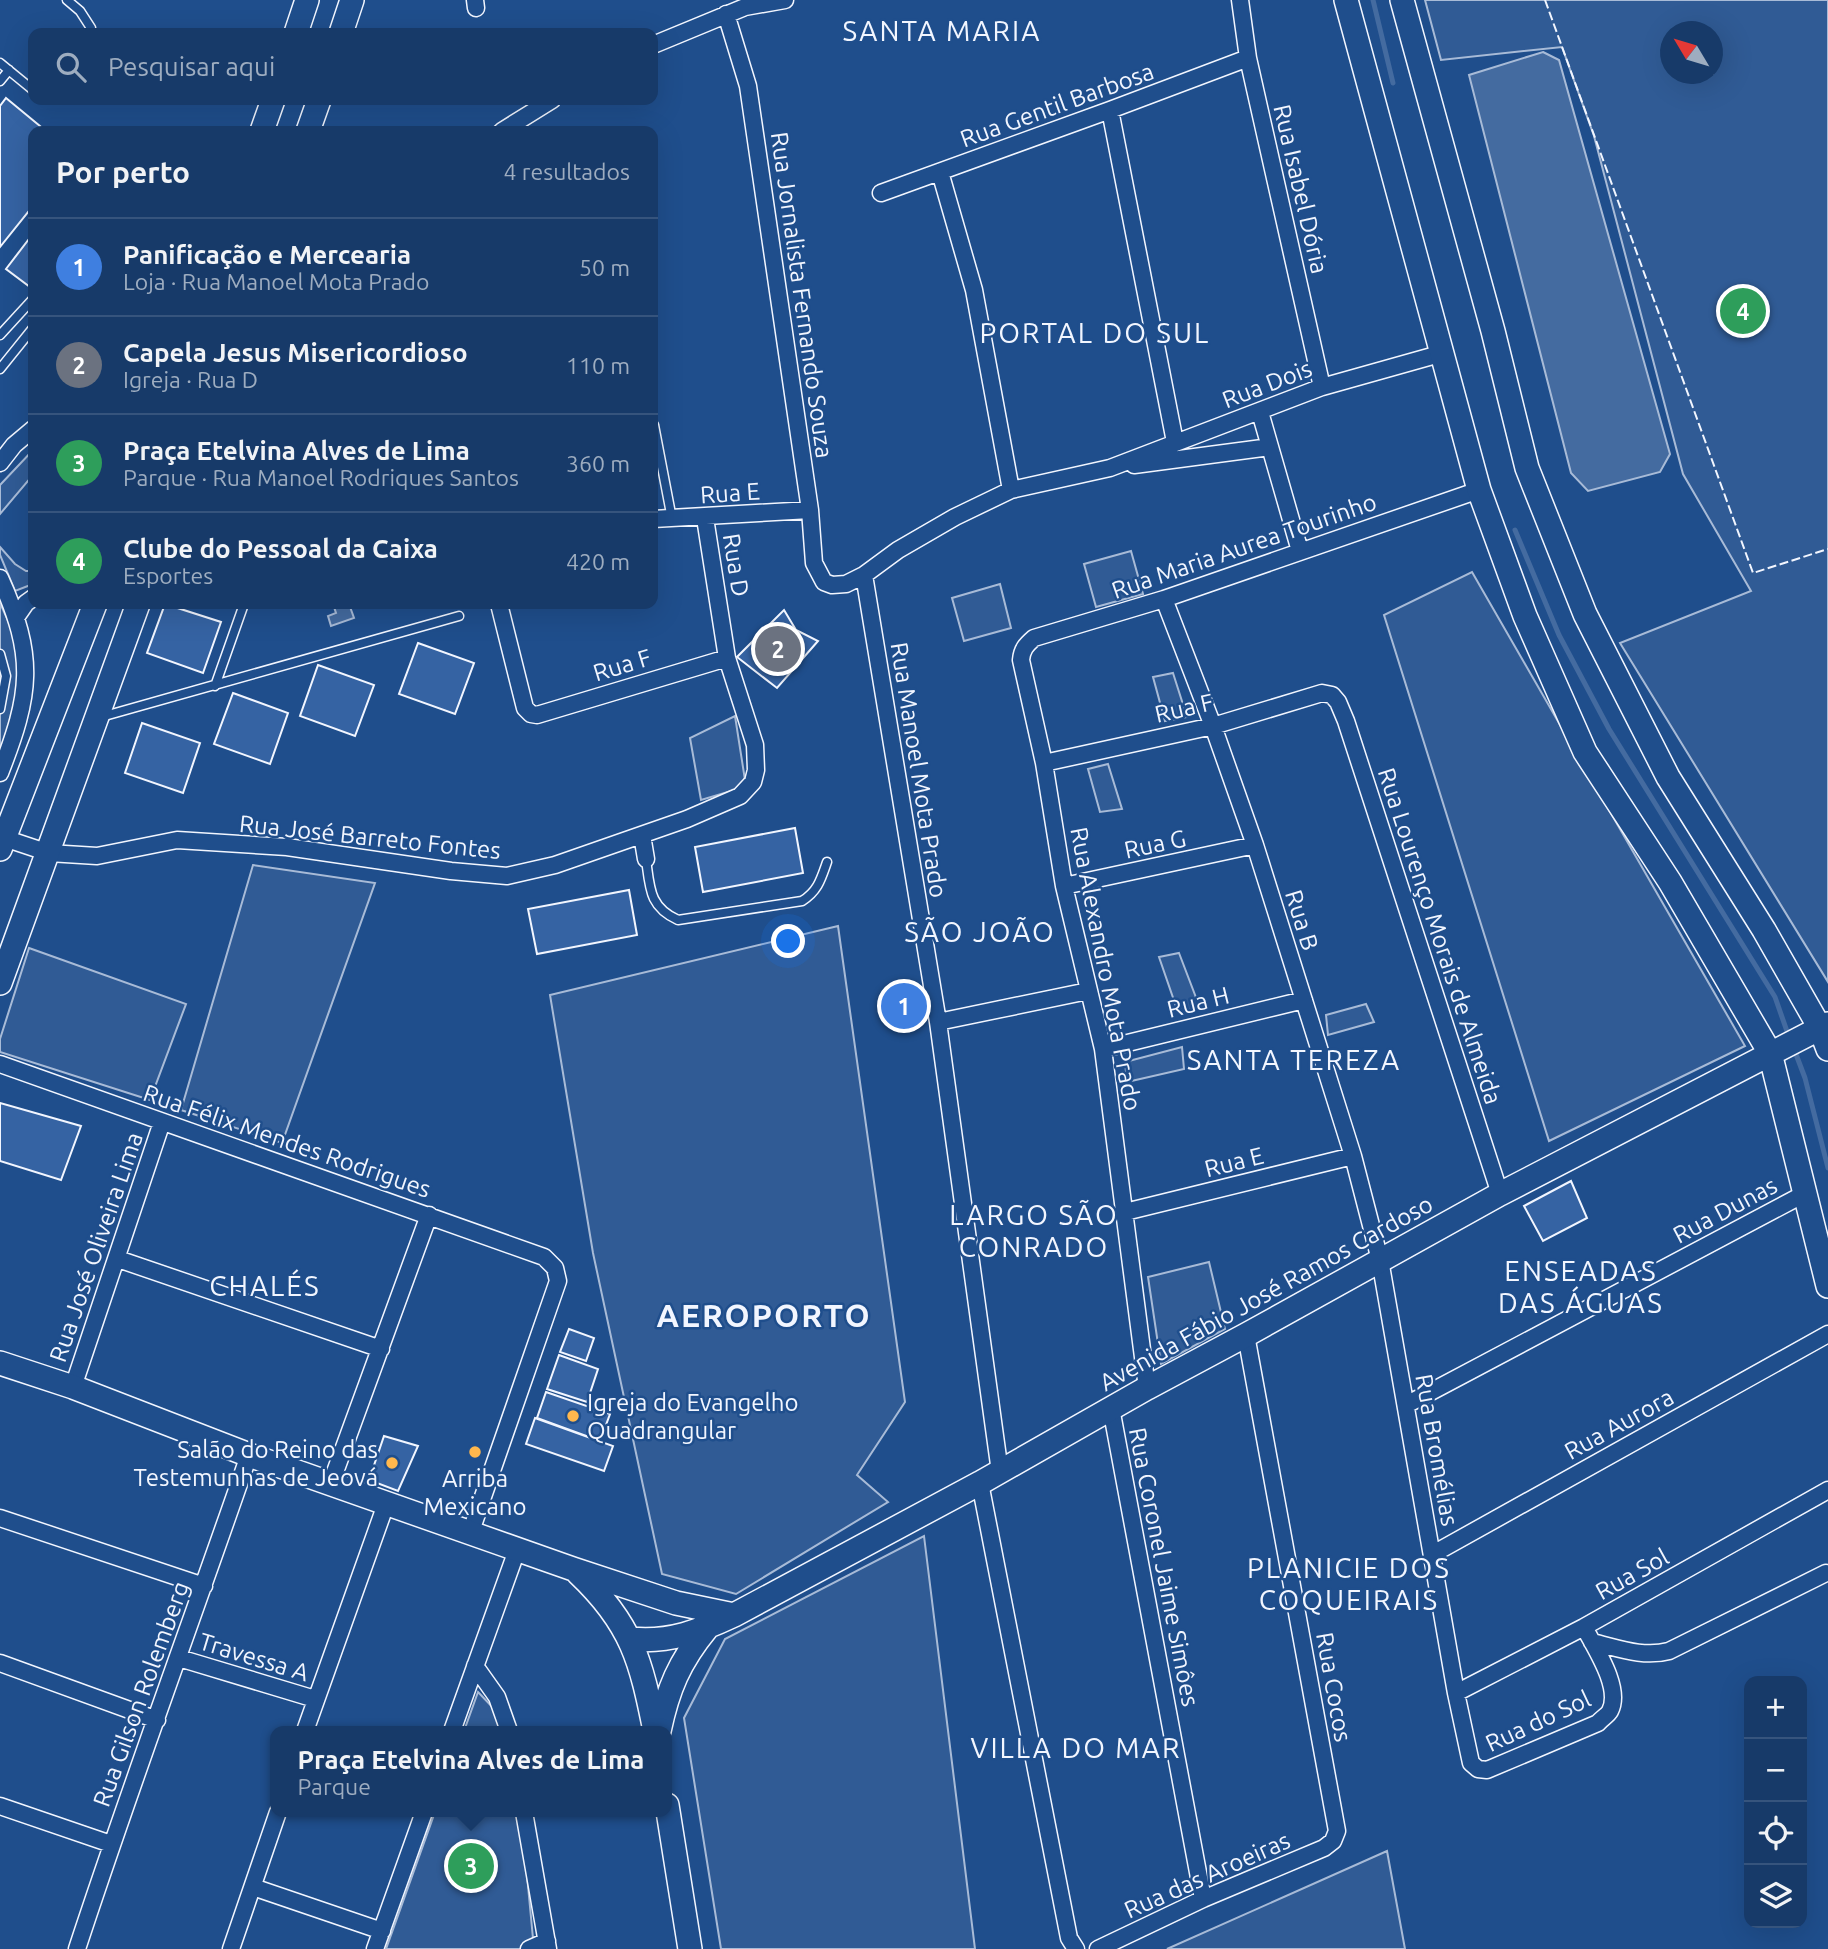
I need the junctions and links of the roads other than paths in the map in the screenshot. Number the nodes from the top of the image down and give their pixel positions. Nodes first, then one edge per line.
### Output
1 (66, 0) edge
2 (307, 0) edge
3 (352, 0) edge
4 (785, 0) edge
5 (1240, 0) edge
6 (1346, 0) edge
7 (1402, 0) edge
8 (744, 4) edge
9 (726, 14) junction
10 (91, 28) edge
11 (298, 28) edge
12 (343, 28) edge
13 (658, 43) edge
14 (1248, 58) junction
15 (0, 62) edge
16 (9, 70) junction
17 (0, 81) edge
18 (28, 86) edge
19 (271, 105) edge
20 (317, 105) edge
21 (544, 105) edge
22 (1110, 110) junction
23 (264, 126) edge
24 (310, 126) edge
25 (510, 126) edge
26 (940, 172) junction
27 (881, 193) dead end
28 (28, 304) edge
29 (28, 334) edge
30 (0, 335) edge
31 (1443, 353) junction
32 (0, 369) edge
33 (1322, 387) junction
34 (1261, 412) junction
35 (28, 433) edge
36 (1175, 442) junction
37 (658, 446) edge
38 (1270, 447) junction
39 (7, 448) edge
40 (0, 463) edge
41 (1110, 468) junction
42 (1011, 490) junction
43 (1479, 490) junction
44 (810, 510) junction
45 (705, 518) junction
46 (658, 519) edge
47 (672, 519) junction
48 (1300, 551) junction
49 (864, 575) junction
50 (0, 578) edge
51 (824, 582) joint
52 (1164, 599) junction
53 (28, 602) edge
54 (89, 609) edge
55 (136, 609) edge
56 (242, 609) edge
57 (500, 609) edge
58 (17, 616) junction
59 (459, 616) dead end
60 (1025, 645) joint
61 (0, 654) edge
62 (727, 658) junction
63 (215, 686) junction
64 (1332, 695) joint
65 (0, 709) edge
66 (97, 718) junction
67 (1213, 726) junction
68 (1044, 763) junction
69 (0, 773) edge
70 (753, 782) joint
71 (642, 835) junction
72 (2, 844) edge
73 (1255, 845) junction
74 (49, 853) junction
75 (646, 859) joint
76 (827, 862) dead end
77 (1064, 886) junction
78 (0, 983) edge
79 (1088, 991) junction
80 (1304, 1000) junction
81 (938, 1021) junction
82 (1821, 1034) edge
83 (1103, 1049) junction
84 (1773, 1052) junction
85 (0, 1064) edge
86 (162, 1122) junction
87 (1353, 1156) junction
88 (1806, 1193) junction
89 (1500, 1194) junction
90 (1125, 1212) junction
91 (429, 1215) junction
92 (118, 1259) junction
93 (1380, 1259) junction
94 (1828, 1286) edge
95 (1828, 1334) edge
96 (1246, 1335) junction
97 (381, 1349) junction
98 (0, 1363) edge
99 (73, 1387) junction
100 (1147, 1388) junction
101 (1406, 1405) junction
102 (1111, 1408) junction
103 (249, 1455) junction
104 (990, 1478) junction
105 (331, 1483) junction
106 (1828, 1490) edge
107 (386, 1504) junction
108 (0, 1518) edge
109 (470, 1534) junction
110 (517, 1550) junction
111 (1433, 1554) junction
112 (573, 1569) junction
113 (1826, 1573) dead end
114 (204, 1586) junction
115 (734, 1615) junction
116 (708, 1627) junction
117 (1588, 1634) junction
118 (631, 1639) junction
119 (179, 1658) junction
120 (0, 1663) edge
121 (475, 1666) junction
122 (1456, 1693) junction
123 (315, 1699) junction
124 (157, 1720) junction
125 (307, 1726) edge
126 (454, 1726) edge
127 (507, 1726) edge
128 (656, 1726) edge
129 (659, 1726) edge
130 (1478, 1769) joint
131 (0, 1806) edge
132 (276, 1817) edge
133 (422, 1817) edge
134 (525, 1817) edge
135 (669, 1817) edge
136 (1333, 1840) joint
137 (111, 1844) junction
138 (253, 1887) junction
139 (1203, 1899) junction
140 (382, 1931) junction
141 (547, 1945) edge
142 (76, 1949) edge
143 (230, 1949) edge
144 (375, 1949) edge
145 (529, 1949) edge
146 (690, 1949) edge
147 (1076, 1949) edge
148 (1098, 1949) edge

1 - 10 lane
2 - 11 street
3 - 12 street
4 - 8 street
5 - 14 street, Rua Isabel Dória
6 - 31 street
7 - 82 street
8 - 9 street
9 - 13 street
9 - 44 street, Rua Jornalista Fernando Souza
14 - 22 street, Rua Gentil Barbosa
14 - 33 street, Rua Isabel Dória
15 - 16 lane
16 - 17 lane
16 - 18 lane
19 - 23 street
20 - 24 street
21 - 25 street
22 - 26 street, Rua Gentil Barbosa
22 - 36 street
26 - 27 street, Rua Gentil Barbosa
26 - 42 street
28 - 30 lane
29 - 32 lane
31 - 33 street, Rua Dois
31 - 43 street
33 - 34 street, Rua Dois
34 - 36 street, Rua Dois
34 - 38 street
35 - 39 street
36 - 41 street, Rua Dois
37 - 47 lane
38 - 41 street, Rua Dois
38 - 48 street
39 - 40 street
41 - 42 street, Rua Dois
42 - 49 street, Rua Dois
43 - 48 street, Rua Maria Aurea Tourinho
43 - 84 street
44 - 45 street, Rua E
44 - 51 street, Rua Jornalista Fernando Souza
45 - 47 street, Rua E
45 - 62 street, Rua D
46 - 47 street, Rua E
48 - 52 street, Rua Maria Aurea Tourinho
49 - 51 street, Rua Dois
49 - 81 street, Rua Manoel Mota Prado
50 - 58 street
52 - 60 street, Rua Maria Aurea Tourinho
52 - 67 street, Rua B
53 - 58 street
54 - 72 street
55 - 66 street
56 - 63 lane
57 - 62 street, Rua F
58 - 69 street
59 - 63 lane
60 - 68 street, Rua Alexandro Mota Prado
61 - 65 lane
62 - 70 street, Rua D
63 - 66 lane
64 - 67 street, Rua F
64 - 89 street, Rua Lourenço Morais de Almeida
66 - 74 street
67 - 68 street, Rua F
67 - 73 street, Rua B
68 - 77 street, Rua Alexandro Mota Prado
70 - 71 street, Rua José Barreto Fontes
71 - 74 street, Rua José Barreto Fontes
71 - 75 street
72 - 74 street, Rua José Barreto Fontes
73 - 77 street, Rua G
73 - 80 street, Rua B
74 - 78 street
75 - 76 lane
77 - 79 street, Rua Alexandro Mota Prado
79 - 81 street
79 - 83 street, Rua Alexandro Mota Prado
80 - 83 street, Rua H
80 - 87 street, Rua B
81 - 104 street, Rua Manoel Mota Prado
82 - 84 street, Avenida Fábio José Ramos Cardoso
83 - 90 street, Rua Alexandro Mota Prado
84 - 88 street
84 - 89 street, Avenida Fábio José Ramos Cardoso
85 - 86 street, Rua Félix Mendes Rodrigues
86 - 91 street, Rua Félix Mendes Rodrigues
86 - 92 street, Rua José Oliveira Lima
87 - 90 street, Rua E
87 - 93 street, Rua B
88 - 94 street
88 - 101 street, Rua Dunas
89 - 93 street, Avenida Fábio José Ramos Cardoso
90 - 100 street, Rua Alexandro Mota Prado
91 - 97 street
91 - 109 street, Rua Félix Mendes Rodrigues
92 - 97 street
92 - 99 street, Rua José Oliveira Lima
93 - 96 street, Avenida Fábio José Ramos Cardoso
93 - 101 street, Rua Bromélias
95 - 111 street, Rua Aurora
96 - 100 street, Avenida Fábio José Ramos Cardoso
96 - 136 street, Rua Cocos
97 - 105 street
98 - 99 street
99 - 103 street
100 - 102 street, Avenida Fábio José Ramos Cardoso
101 - 111 street, Rua Bromélias
102 - 104 street, Avenida Fábio José Ramos Cardoso
102 - 139 street, Rua Coronel Jaime Simôes
103 - 105 street
103 - 114 street, Rua Gilson Rolemberg
104 - 115 street, Avenida Fábio José Ramos Cardoso
104 - 147 street, Rua Manoel Mota Prado
105 - 107 street
106 - 117 street, Rua Sol
107 - 109 street
107 - 123 street
108 - 114 street
109 - 110 street
110 - 112 street
110 - 121 street
111 - 122 street, Rua Bromélias
112 - 115 street
112 - 118 street
113 - 117 street
114 - 119 street, Rua Gilson Rolemberg
115 - 116 street, Avenida Fábio José Ramos Cardoso
116 - 118 street, Avenida Fábio José Ramos Cardoso
116 - 129 street
117 - 122 street, Rua Sol
117 - 130 street, Rua do Sol
118 - 128 street
119 - 123 street, Travessa A
119 - 124 street, Rua Gilson Rolemberg
120 - 124 street
121 - 126 street
121 - 127 street
122 - 130 street, Rua Bromélias
123 - 125 street
124 - 137 street, Rua Gilson Rolemberg
131 - 137 street
132 - 138 street
133 - 140 street
134 - 141 street
135 - 146 street
136 - 139 street, Rua das Aroeiras
137 - 142 street, Rua Gilson Rolemberg
138 - 140 street
138 - 143 street
139 - 148 street, Rua das Aroeiras
140 - 144 street
141 - 145 street

